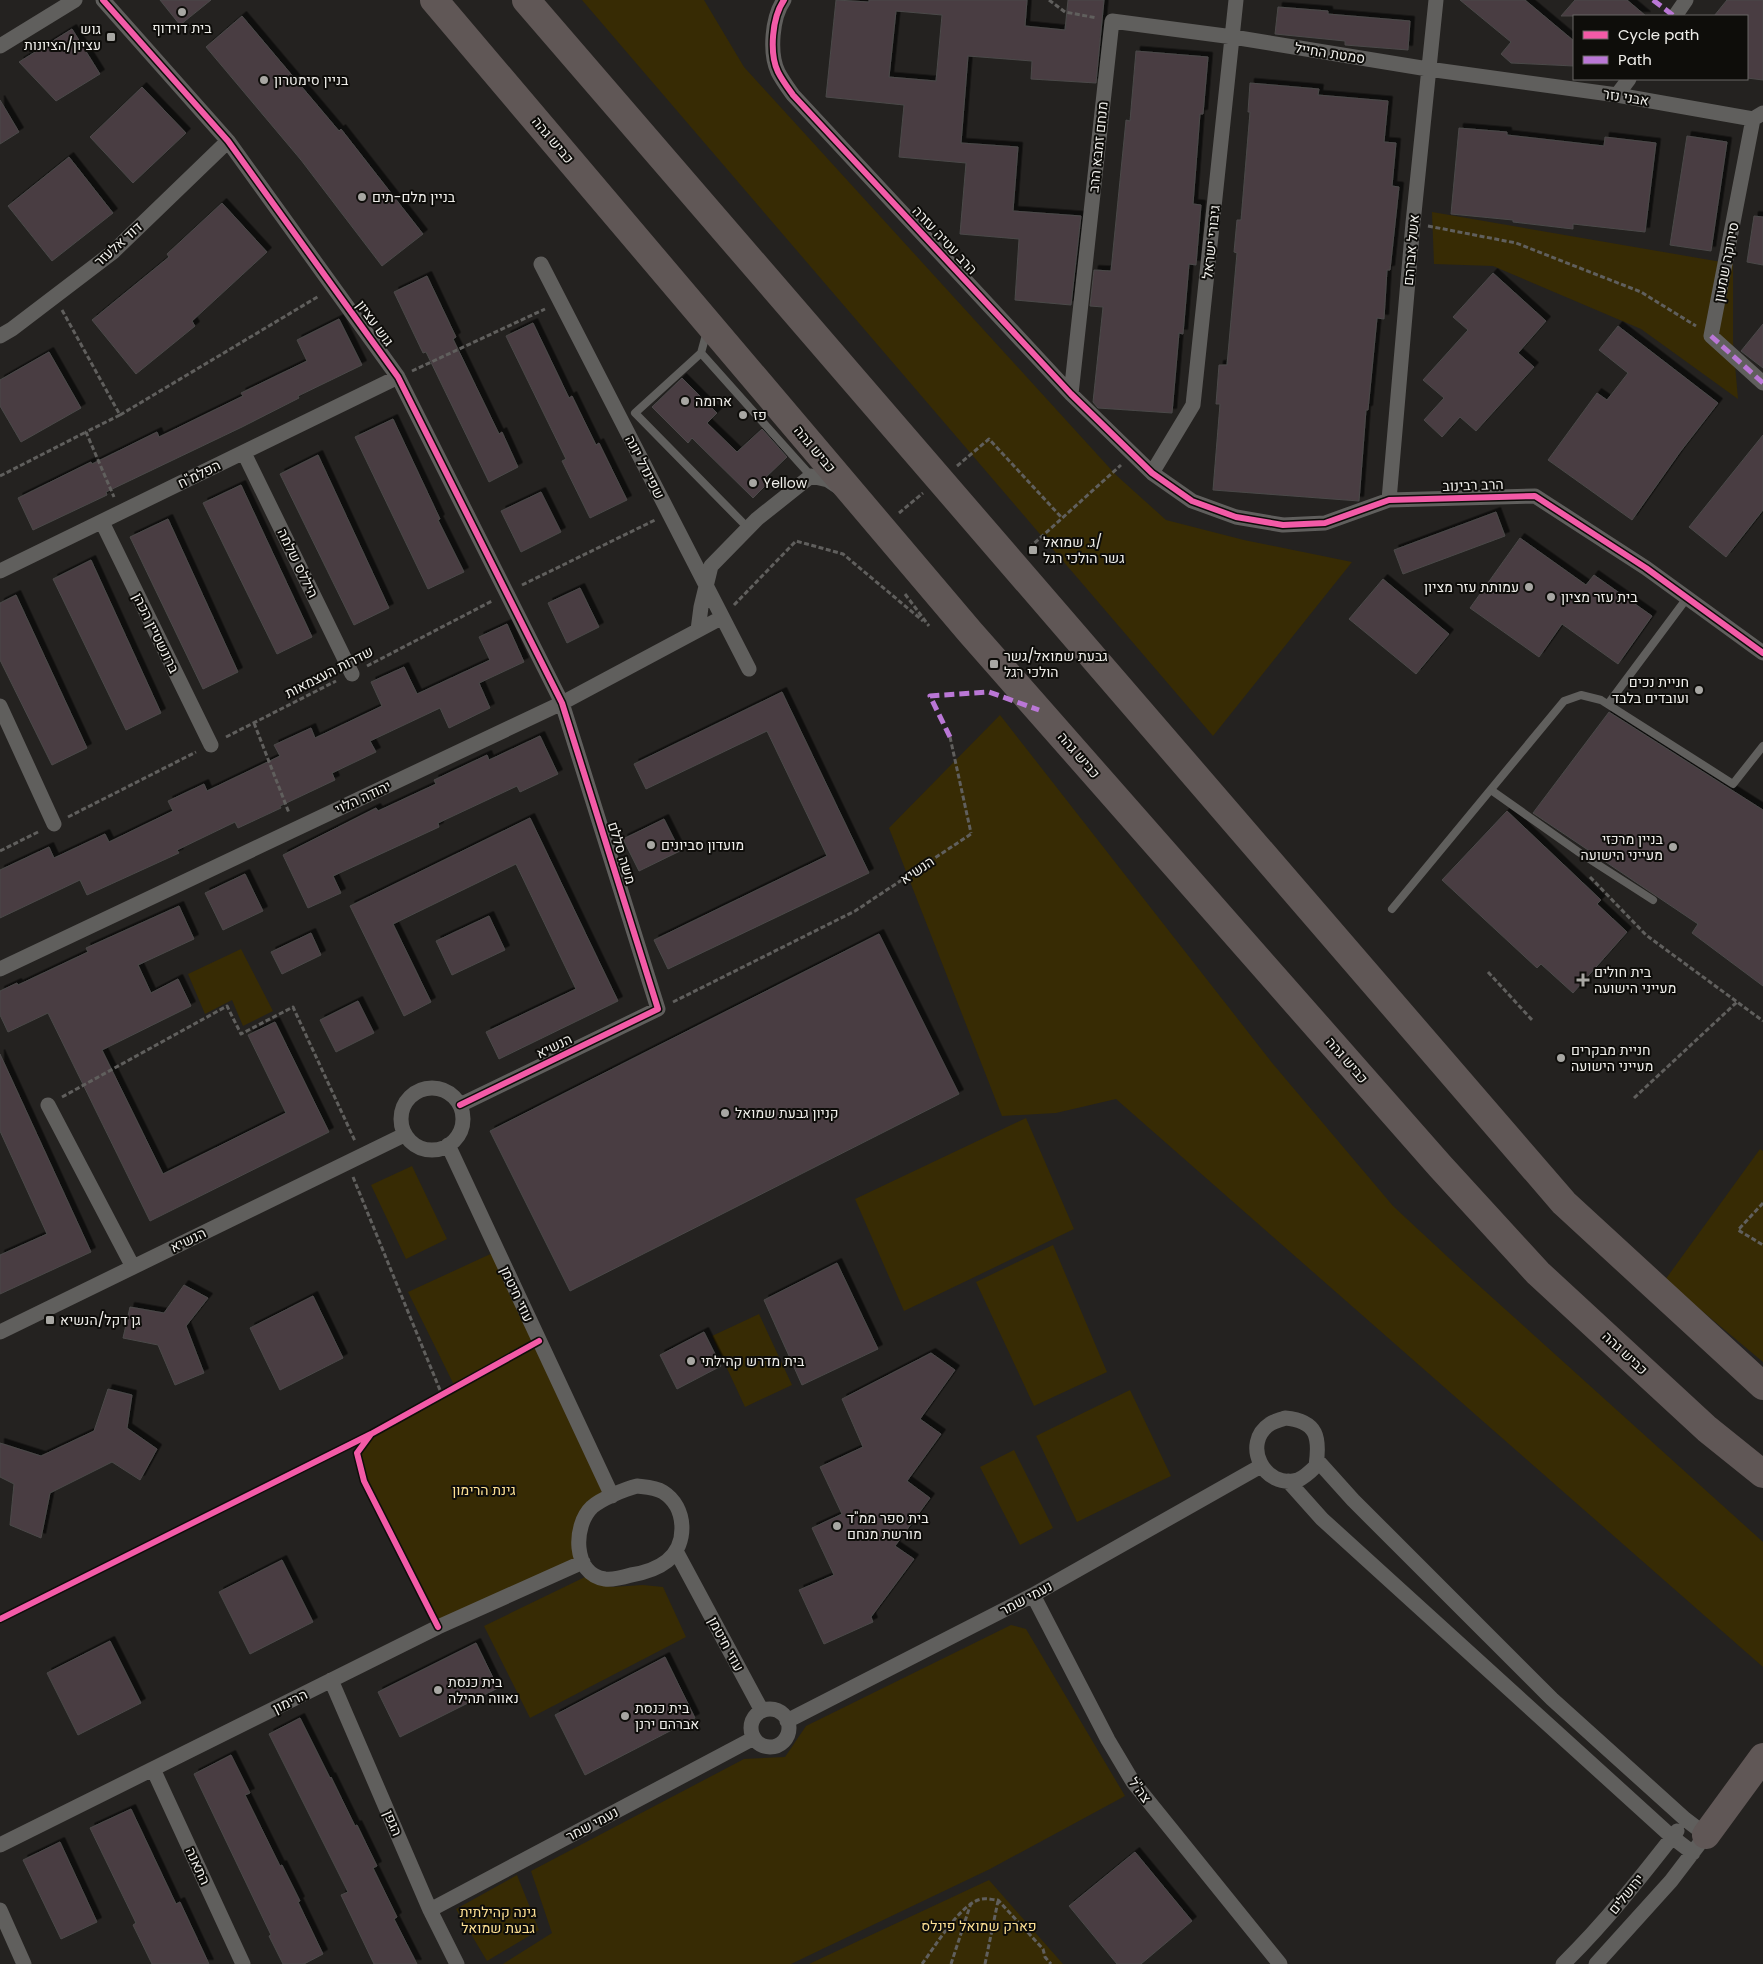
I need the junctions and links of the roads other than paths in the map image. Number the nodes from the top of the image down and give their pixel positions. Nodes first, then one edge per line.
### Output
1 (75, 0) edge
2 (103, 0) edge
3 (434, 0) edge
4 (526, 0) edge
5 (784, 0) edge
6 (1236, 0) edge
7 (1436, 0) edge
8 (1686, 0) edge
9 (1676, 15) edge
10 (1233, 37) junction
11 (0, 46) edge
12 (1428, 69) junction
13 (1628, 80) edge
14 (1617, 95) junction
15 (1758, 116) edge
16 (228, 141) junction
17 (541, 264) dead end
18 (709, 324) junction
19 (0, 336) edge
20 (701, 353) junction
21 (398, 377) junction
22 (1763, 383) edge
23 (1070, 394) junction
24 (244, 452) junction
25 (1152, 473) junction
26 (811, 476) junction
27 (858, 499) junction
28 (1389, 500) junction
29 (102, 522) junction
30 (748, 528) junction
31 (0, 571) edge
32 (706, 587) junction
33 (1687, 598) junction
34 (721, 618) junction
35 (698, 630) junction
36 (1763, 653) edge
37 (748, 669) dead end
38 (352, 674) road end
39 (562, 703) junction
40 (1608, 704) junction
41 (0, 706) edge
42 (211, 745) road end
43 (1763, 746) edge
44 (1491, 790) junction
45 (54, 824) road end
46 (1653, 900) dead end
47 (1392, 910) dead end
48 (0, 969) edge
49 (658, 1009) joint
50 (48, 1105) road end
51 (460, 1105) junction
52 (404, 1135) junction
53 (448, 1145) junction
54 (133, 1267) junction
55 (0, 1332) edge
56 (1763, 1386) edge
57 (1317, 1460) junction
58 (1261, 1466) junction
59 (1763, 1474) edge
60 (1288, 1481) junction
61 (612, 1496) junction
62 (676, 1551) junction
63 (583, 1562) junction
64 (1033, 1595) junction
65 (331, 1680) junction
66 (762, 1711) junction
67 (787, 1721) junction
68 (754, 1738) junction
69 (1763, 1757) edge
70 (153, 1768) junction
71 (1695, 1836) junction
72 (1672, 1837) junction
73 (0, 1844) edge
74 (0, 1910) edge
75 (430, 1910) junction
76 (24, 1964) edge
77 (243, 1964) edge
78 (457, 1964) edge
79 (1280, 1964) edge
80 (1563, 1964) edge
81 (1596, 1964) edge

1 - 11 street
2 - 16 street, גוש עציון
3 - 18 highway, כביש גהה
4 - 56 highway
5 - 23 street, הרב עטיה עזרה
6 - 10 street, גיבורי ישראל
7 - 12 street, אשל אברהם
8 - 9 street
10 - 12 street, סמטת החייל
10 - 23 street, מנחם זמבא הרב
10 - 25 street, גיבורי ישראל
12 - 14 street, אבני נזר
12 - 28 street, אשל אברהם
13 - 14 street
14 - 15 street, אבני נזר
15 - 22 street, סירוקה שמעון
16 - 19 street, דוד אלעזר
16 - 21 street, גוש עציון
17 - 32 street, שפינדל יונה
18 - 20 lane
18 - 27 highway, כביש גהה
20 - 26 lane
20 - 30 lane
21 - 24 street, הפלמ"ח
21 - 39 street, גוש עציון
23 - 25 street, הרב עטיה עזרה
24 - 29 street, הפלמ"ח
24 - 38 street, היללס שלמה
25 - 28 street, הרב רבינוב
26 - 27 street
26 - 30 street
27 - 59 highway, כביש גהה
28 - 33 street, הרב רבינוב
29 - 31 street, הפלמ"ח
29 - 42 street, ברונשטיין הכהן
30 - 32 street
32 - 34 street, שפינדל יונה
32 - 35 street
33 - 36 street, הרב רבינוב
33 - 40 lane
34 - 35 street, יהודה הלוי
34 - 37 street, שפינדל יונה
35 - 39 street, יהודה הלוי
39 - 48 street, יהודה הלוי
39 - 49 street, משה סללם
40 - 43 lane
40 - 44 lane
41 - 45 street
44 - 46 lane
44 - 47 lane
49 - 51 street, הנשיא
50 - 54 street
51 - 52 street
51 - 53 street
52 - 53 street
52 - 54 street, הנשיא
53 - 61 street, עוזי חיטמן
54 - 55 street, הנשיא
57 - 58 street
57 - 60 street
57 - 71 street
58 - 60 street
58 - 64 street, נעמי שמר
60 - 72 street
61 - 62 street
61 - 63 street
62 - 63 street
62 - 66 street, עוזי חיטמן
63 - 65 street, הרימון
64 - 67 street, נעמי שמר
64 - 79 street, צה"ל
65 - 70 street, הרימון
65 - 75 street, הגפן
66 - 67 street
66 - 68 street
67 - 68 street
68 - 75 street, נעמי שמר
69 - 71 highway
70 - 73 street, הרימון
70 - 77 street, התאנה
71 - 72 street
71 - 72 street, ירושלים
71 - 81 street, ירושלים
72 - 80 street, ירושלים
74 - 76 street
75 - 78 street, הגפן

